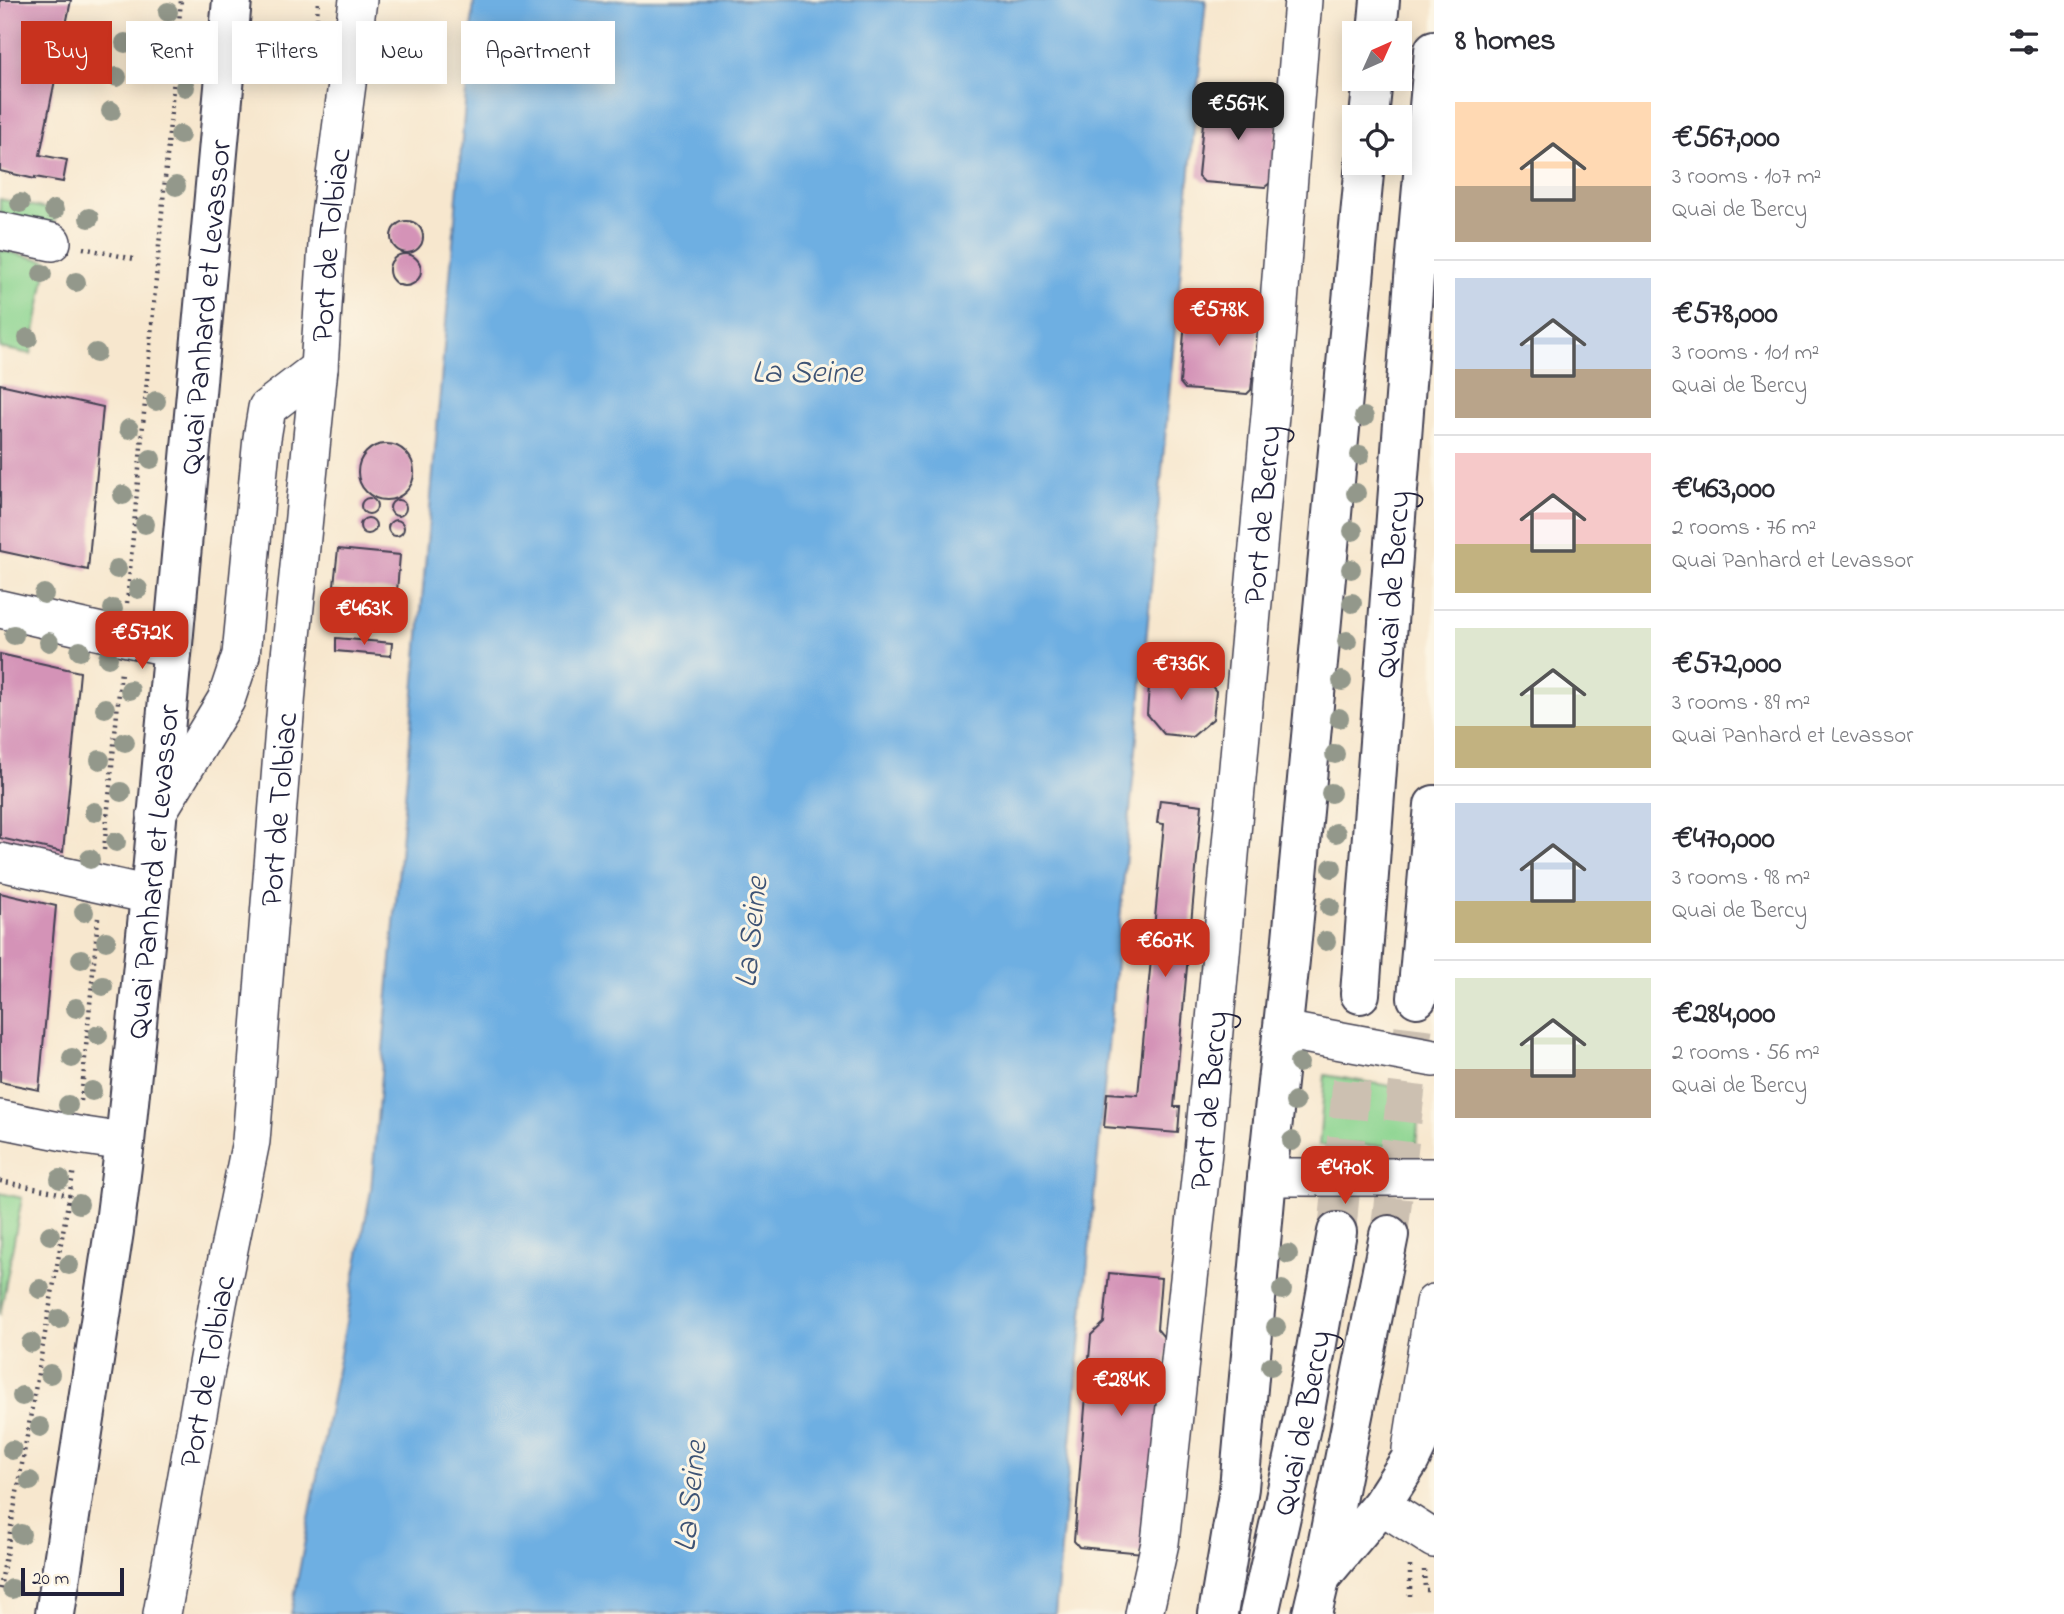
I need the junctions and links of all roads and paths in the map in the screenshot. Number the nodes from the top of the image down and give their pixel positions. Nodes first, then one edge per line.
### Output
1 (181, 0) edge
2 (232, 0) edge
3 (358, 0) edge
4 (1303, 0) edge
5 (1380, 0) edge
6 (1378, 21) edge
7 (1434, 50) edge
8 (1364, 175) edge
9 (0, 231) edge
10 (52, 242) joint
11 (134, 259) dead end
12 (319, 368) junction
13 (0, 609) edge
14 (126, 614) dead end
15 (172, 648) junction
16 (121, 670) dead end
17 (1434, 805) edge
18 (156, 815) junction
19 (103, 858) dead end
20 (0, 862) edge
21 (150, 895) junction
22 (98, 913) dead end
23 (1360, 994) tunnel mouth
24 (1417, 998) tunnel mouth
25 (1282, 1030) junction
26 (1434, 1058) edge
27 (81, 1108) dead end
28 (0, 1119) edge
29 (125, 1142) junction
30 (74, 1165) dead end
31 (1267, 1177) junction
32 (1434, 1177) edge
33 (0, 1181) edge
34 (69, 1195) junction
35 (1337, 1231) tunnel mouth
36 (1389, 1235) tunnel mouth
37 (1434, 1303) edge
38 (1306, 1405) junction
39 (1434, 1410) edge
40 (1410, 1460) junction
41 (1381, 1505) junction
42 (1434, 1539) edge
43 (1321, 1576) junction
44 (0, 1589) edge
45 (1425, 1590) dead end
46 (1434, 1590) edge
47 (55, 1614) edge
48 (162, 1614) edge
49 (1144, 1614) edge
50 (1220, 1614) edge
51 (1259, 1614) edge
52 (1312, 1614) edge

1 - 14 path, Quai Panhard et Levassor
2 - 15 main road, Quai Panhard et Levassor
3 - 12 street, Port de Tolbiac
4 - 49 street, Port de Bercy
5 - 6 main road
7 - 23 main road, Quai de Bercy
8 - 25 main road
9 - 10 street
10 - 11 path
12 - 18 street
12 - 48 street, Port de Tolbiac
13 - 15 street
15 - 18 main road, Quai Panhard et Levassor
16 - 19 path, Quai Panhard et Levassor
17 - 24 main road
18 - 21 main road, Quai Panhard et Levassor
20 - 21 street
21 - 29 main road, Quai Panhard et Levassor
22 - 27 path, Quai Panhard et Levassor
25 - 26 street
25 - 31 main road
28 - 29 street
29 - 47 main road, Quai Panhard et Levassor
30 - 34 path
31 - 32 street
31 - 50 main road
33 - 34 path
34 - 44 path
35 - 38 main road, Quai de Bercy
36 - 43 main road, Quai de Bercy
37 - 40 street
38 - 50 main road
38 - 51 main road, Quai de Bercy
39 - 40 main road
40 - 41 main road
41 - 42 street
41 - 43 main road
43 - 52 main road, Quai de Bercy
45 - 46 path

